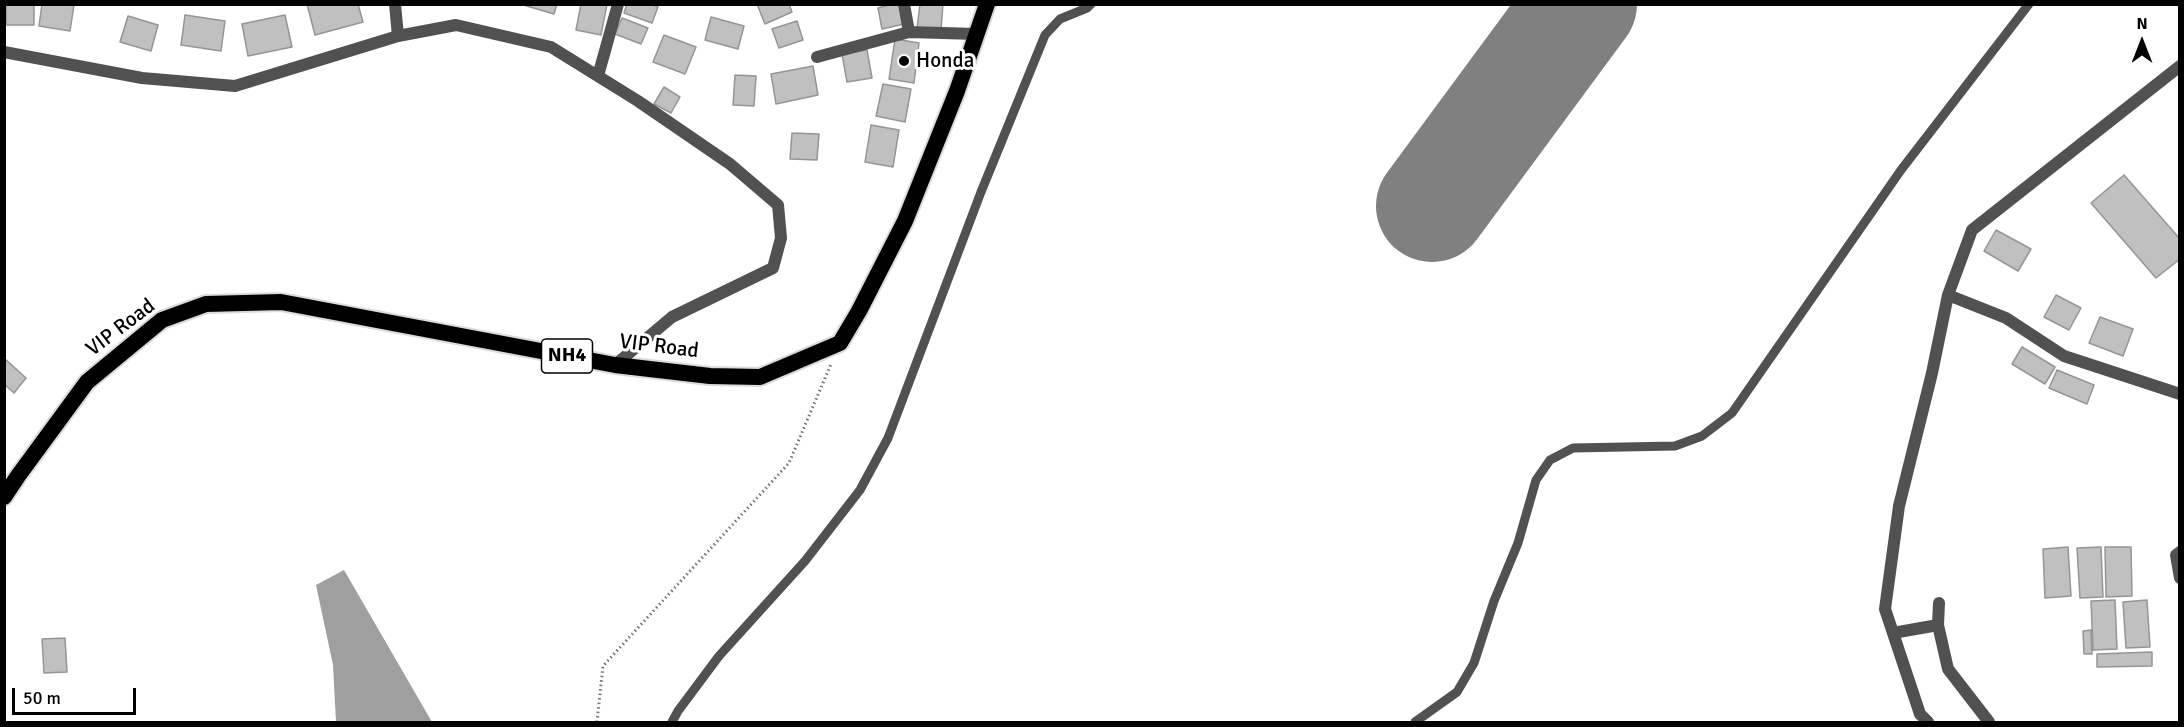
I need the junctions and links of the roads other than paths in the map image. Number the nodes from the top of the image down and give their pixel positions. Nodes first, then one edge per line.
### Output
1 (395, 4) edge
2 (618, 4) edge
3 (904, 4) edge
4 (987, 4) edge
5 (1091, 4) edge
6 (2030, 4) edge
7 (909, 32) junction
8 (976, 34) junction
9 (398, 36) junction
10 (4, 52) edge
11 (817, 57) dead end
12 (2180, 66) edge
13 (598, 76) junction
14 (1948, 295) junction
15 (615, 365) junction
16 (2180, 394) edge
17 (4, 497) edge
18 (2180, 552) edge
19 (2180, 578) edge
20 (1939, 603) dead end
21 (1938, 625) junction
22 (1893, 633) junction
23 (672, 723) edge
24 (1416, 723) edge
25 (1928, 723) edge
26 (1989, 723) edge

1 - 9 street
2 - 13 street
3 - 7 street
4 - 8 highway
5 - 23 lane
6 - 24 lane
7 - 8 street
7 - 11 street
8 - 15 highway, VIP Road / NH4
9 - 10 street
9 - 13 street
12 - 14 street
13 - 15 street
14 - 16 street
14 - 22 street
15 - 17 highway, VIP Road / NH4
18 - 19 street
20 - 21 street
21 - 22 street
21 - 26 street
22 - 25 street

